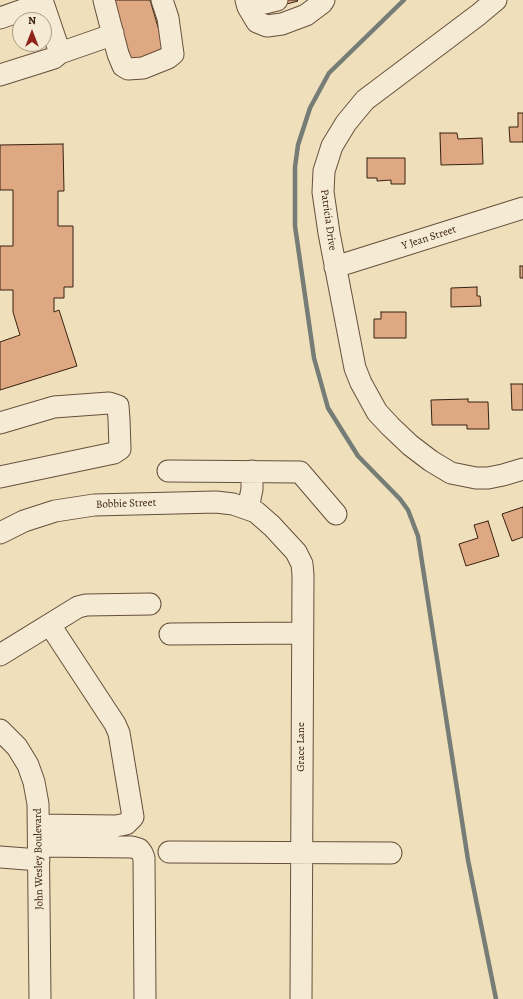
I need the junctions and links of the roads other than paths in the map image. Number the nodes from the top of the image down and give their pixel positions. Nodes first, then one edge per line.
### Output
1 (104, 0) edge
2 (162, 0) edge
3 (276, 0) edge
4 (324, 0) edge
5 (496, 0) edge
6 (43, 2) edge
7 (247, 4) edge
8 (0, 18) edge
9 (113, 33) junction
10 (60, 53) junction
11 (0, 75) edge
12 (523, 208) edge
13 (336, 267) junction
14 (0, 423) edge
15 (523, 469) edge
16 (252, 471) junction
17 (0, 477) edge
18 (178, 503) junction
19 (252, 511) junction
20 (336, 514) dead end
21 (0, 533) edge
22 (150, 604) dead end
23 (50, 625) junction
24 (302, 633) junction
25 (170, 634) dead end
26 (0, 655) edge
27 (4, 738) edge
28 (39, 825) junction
29 (301, 851) junction
30 (168, 852) dead end
31 (39, 853) junction
32 (391, 853) dead end
33 (0, 857) edge
34 (40, 999) edge
35 (145, 999) edge
36 (301, 999) edge

1 - 9 street
2 - 9 street
3 - 7 street
4 - 7 street
5 - 13 street, Patricia Drive
6 - 8 street
6 - 10 street
9 - 10 street
10 - 11 street
12 - 13 street, Y Jean Street
13 - 15 street, Patricia Drive
14 - 17 street
16 - 18 street
16 - 19 street
16 - 20 street
18 - 19 street, Bobbie Street
18 - 21 street, Bobbie Street
19 - 24 street, Grace Lane
22 - 23 street
23 - 26 street
23 - 28 street
24 - 25 street
24 - 29 street, Grace Lane
27 - 28 street, John Wesley Boulevard
28 - 31 street, John Wesley Boulevard
29 - 30 street
29 - 32 street
29 - 36 street, Grace Lane
31 - 33 street
31 - 34 street, John Wesley Boulevard
31 - 35 street

